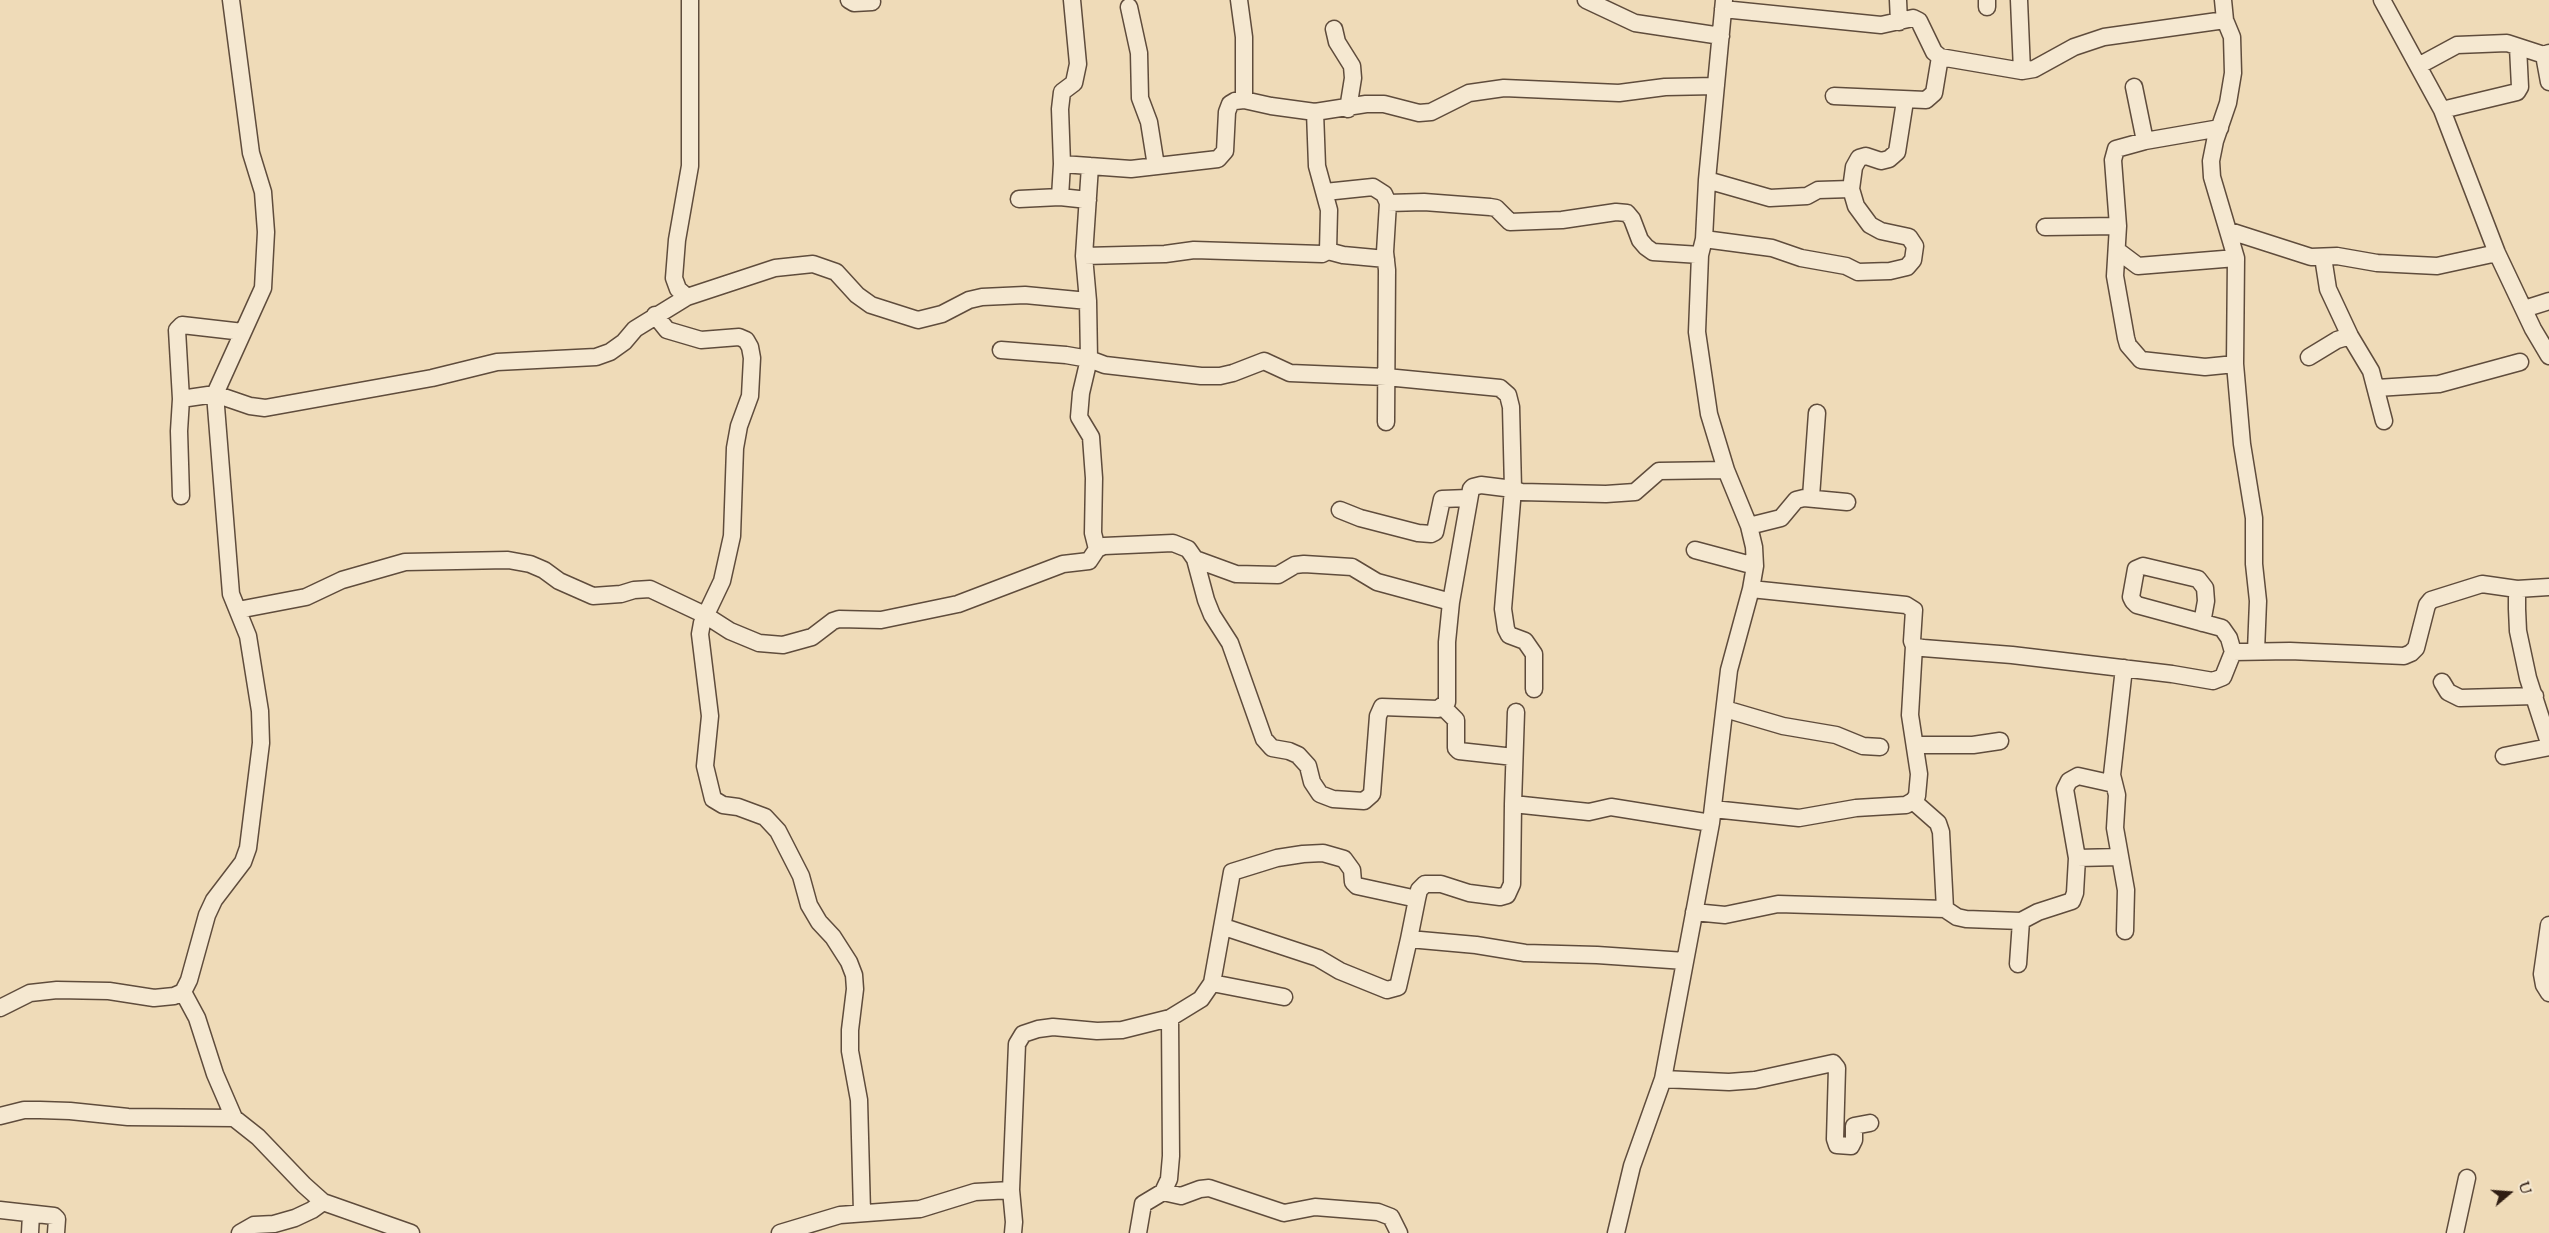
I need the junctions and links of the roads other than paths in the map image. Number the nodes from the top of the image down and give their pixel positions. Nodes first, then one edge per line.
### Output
1 (231, 0) edge
2 (690, 0) edge
3 (849, 0) edge
4 (1072, 0) edge
5 (1239, 0) edge
6 (1586, 0) edge
7 (1898, 0) edge
8 (2019, 0) edge
9 (2224, 0) edge
10 (2382, 0) edge
11 (872, 2) dead end
12 (1724, 5) edge
13 (1129, 7) dead end
14 (2225, 20) junction
15 (1898, 22) junction
16 (1334, 29) dead end
17 (1721, 36) junction
18 (2518, 47) junction
19 (2547, 54) edge
20 (1940, 57) junction
21 (2420, 66) junction
22 (2022, 71) junction
23 (2549, 82) edge
24 (1716, 86) junction
25 (2134, 87) dead end
26 (1834, 96) dead end
27 (1244, 100) junction
28 (1904, 101) junction
29 (1348, 108) junction
30 (2442, 110) junction
31 (1315, 112) junction
32 (2220, 128) junction
33 (2145, 141) junction
34 (1062, 164) junction
35 (1090, 166) junction
36 (1156, 166) junction
37 (1707, 180) junction
38 (1851, 189) junction
39 (1325, 192) junction
40 (1060, 197) junction
41 (1020, 199) dead end
42 (1088, 200) junction
43 (1388, 203) junction
44 (2118, 226) junction
45 (2045, 227) dead end
46 (2230, 231) junction
47 (1702, 247) junction
48 (1328, 251) junction
49 (2118, 251) junction
50 (2497, 253) junction
51 (1084, 256) junction
52 (2323, 257) junction
53 (2236, 258) junction
54 (1386, 259) junction
55 (687, 297) junction
56 (1088, 301) junction
57 (2549, 301) edge
58 (2524, 309) junction
59 (655, 315) junction
60 (243, 332) junction
61 (2350, 336) junction
62 (1000, 350) dead end
63 (2549, 356) edge
64 (2309, 357) dead end
65 (1089, 360) junction
66 (2520, 362) dead end
67 (2235, 364) junction
68 (1386, 377) junction
69 (2377, 388) junction
70 (215, 394) junction
71 (181, 399) junction
72 (1817, 413) dead end
73 (2384, 421) dead end
74 (1386, 422) dead end
75 (1726, 470) junction
76 (1513, 489) junction
77 (181, 496) dead end
78 (1811, 497) junction
79 (1468, 498) junction
80 (1847, 502) dead end
81 (1340, 510) dead end
82 (1749, 526) junction
83 (1097, 549) junction
84 (1695, 550) dead end
85 (1195, 559) junction
86 (1754, 566) junction
87 (2549, 587) edge
88 (2517, 589) junction
89 (1751, 590) junction
90 (1451, 602) junction
91 (238, 610) junction
92 (705, 615) junction
93 (2202, 622) junction
94 (1914, 646) junction
95 (2256, 651) junction
96 (2233, 652) junction
97 (2124, 668) junction
98 (2442, 682) dead end
99 (1534, 689) dead end
100 (2535, 696) junction
101 (1443, 707) junction
102 (1725, 709) junction
103 (1516, 712) dead end
104 (2000, 740) dead end
105 (2549, 743) edge
106 (1915, 745) junction
107 (1880, 747) dead end
108 (2549, 748) edge
109 (2504, 756) dead end
110 (1514, 757) junction
111 (2114, 784) junction
112 (1913, 801) junction
113 (1513, 804) junction
114 (1712, 816) junction
115 (2120, 857) junction
116 (2077, 858) junction
117 (1417, 899) junction
118 (1946, 909) junction
119 (1694, 912) junction
120 (2021, 920) junction
121 (2549, 925) edge
122 (1224, 927) junction
123 (2125, 931) dead end
124 (1409, 939) junction
125 (1685, 961) junction
126 (2018, 964) dead end
127 (1212, 983) junction
128 (183, 992) junction
129 (2549, 993) edge
130 (1284, 997) dead end
131 (0, 1008) edge
132 (1170, 1018) junction
133 (1663, 1079) junction
134 (0, 1116) edge
135 (234, 1118) junction
136 (1870, 1123) dead end
137 (2467, 1178) dead end
138 (1011, 1190) junction
139 (1163, 1192) junction
140 (323, 1202) junction
141 (0, 1210) edge
142 (862, 1212) junction
143 (31, 1214) junction
144 (30, 1233) edge
145 (56, 1233) edge
146 (240, 1233) edge
147 (411, 1233) edge
148 (780, 1233) edge
149 (1013, 1233) edge
150 (1138, 1233) edge
151 (1399, 1233) edge
152 (1616, 1233) edge
153 (2455, 1233) edge

1 - 60 street
2 - 55 street
3 - 11 street
4 - 34 street
5 - 27 street
6 - 17 street
7 - 15 street
8 - 22 street
9 - 14 street
10 - 21 street
12 - 15 street
12 - 17 street
13 - 36 street
14 - 22 street
14 - 32 street
15 - 20 street
16 - 29 street
17 - 24 street
18 - 19 street
18 - 21 street
18 - 30 street
19 - 23 street
20 - 22 street
20 - 28 street
21 - 30 street
24 - 29 street
24 - 37 street
25 - 33 street
26 - 28 street
27 - 31 street
27 - 36 street
28 - 38 street
29 - 31 street
30 - 50 street
31 - 39 street
32 - 33 street
32 - 46 street
33 - 44 street
34 - 35 street
34 - 40 street
35 - 36 street
35 - 42 street
37 - 38 street
37 - 47 street
38 - 47 street
39 - 43 street
39 - 48 street
40 - 41 street
40 - 42 street
42 - 51 street
43 - 47 street
43 - 54 street
44 - 45 street
44 - 49 street
46 - 52 street
46 - 53 street
47 - 75 street
48 - 51 street
48 - 54 street
49 - 53 street
49 - 67 street
50 - 52 street
50 - 58 street
51 - 56 street
52 - 61 street
53 - 67 street
54 - 68 street
55 - 56 street
55 - 59 street
56 - 65 street
57 - 58 street
58 - 63 street
59 - 70 street
59 - 92 street
60 - 70 street
60 - 71 street
61 - 64 street
61 - 69 street
62 - 65 street
65 - 68 street
65 - 83 street
66 - 69 street
67 - 95 street
68 - 74 street
68 - 76 street
69 - 73 street
70 - 71 street
70 - 91 street
71 - 77 street
72 - 78 street
75 - 76 street
75 - 82 street
76 - 79 street
76 - 99 street
78 - 80 street
78 - 82 street
79 - 81 street
79 - 90 street
82 - 86 street
83 - 85 street
83 - 92 street
84 - 86 street
85 - 90 street
85 - 101 street
86 - 89 street
87 - 88 street
88 - 95 street
88 - 100 street
89 - 94 street
89 - 102 street
90 - 101 street
91 - 92 street
91 - 128 street
92 - 142 street
93 - 93 street
93 - 96 street
94 - 97 street
94 - 106 street
95 - 96 street
96 - 97 street
97 - 111 street
98 - 100 street
100 - 105 street
101 - 110 street
102 - 107 street
102 - 114 street
103 - 110 street
104 - 106 street
106 - 112 street
108 - 109 street
110 - 113 street
111 - 115 street
111 - 116 street
112 - 114 street
112 - 118 street
113 - 114 street
113 - 117 street
114 - 119 street
115 - 116 street
115 - 123 street
116 - 120 street
117 - 122 street
117 - 124 street
118 - 119 street
118 - 120 street
119 - 125 street
120 - 126 street
121 - 129 street
122 - 124 street
122 - 127 street
124 - 125 street
125 - 133 street
127 - 130 street
127 - 132 street
128 - 131 street
128 - 135 street
132 - 138 street
132 - 139 street
133 - 136 street
133 - 152 street
134 - 135 street
135 - 140 street
137 - 153 street
138 - 142 street
138 - 149 street
139 - 150 street
139 - 151 street
140 - 146 street
140 - 147 street
141 - 143 street
142 - 148 street
143 - 144 street
143 - 145 street

